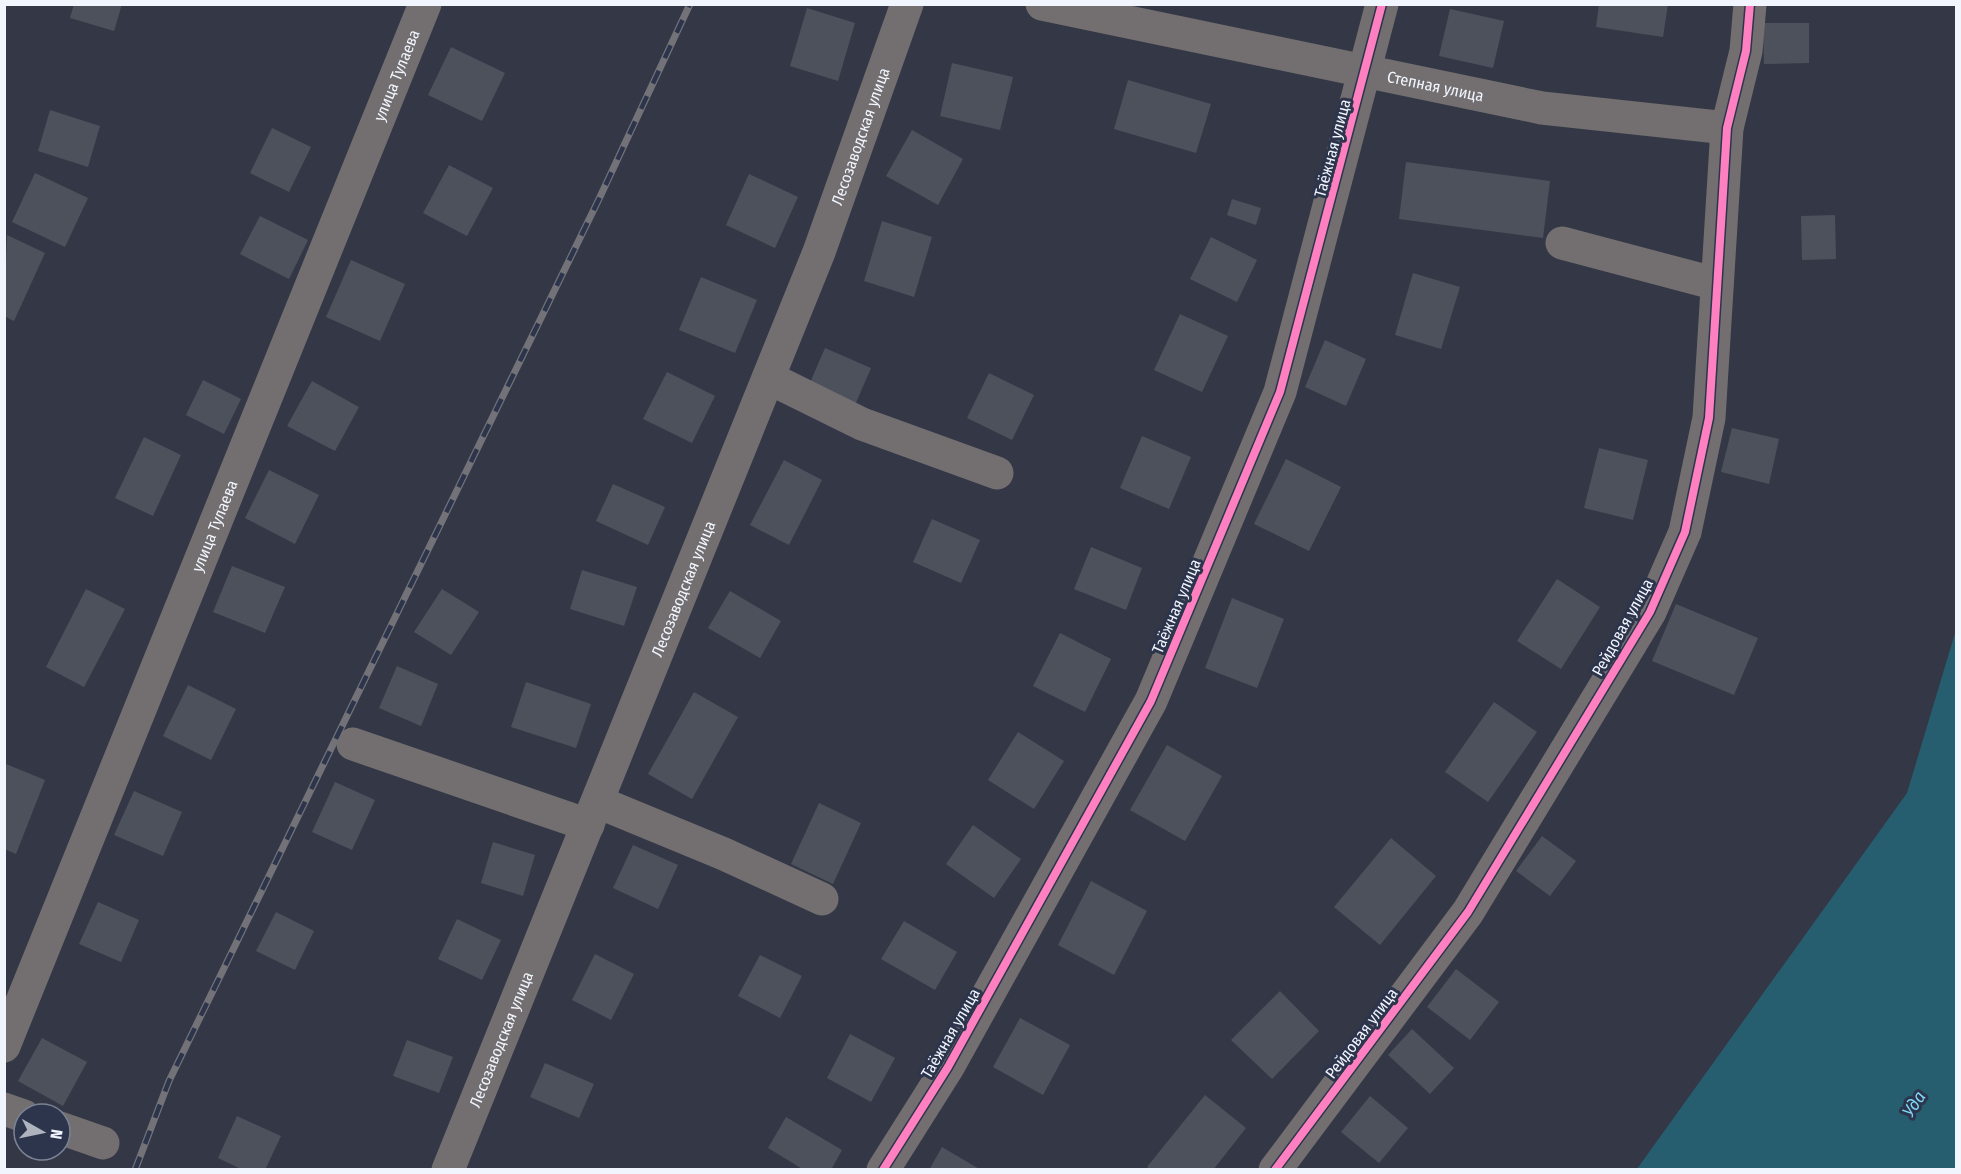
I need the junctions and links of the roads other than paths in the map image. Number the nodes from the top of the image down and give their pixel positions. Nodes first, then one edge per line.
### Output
1 (425, 4) edge
2 (907, 4) edge
3 (1042, 4) edge
4 (1382, 4) edge
5 (1750, 4) edge
6 (1367, 70) junction
7 (1726, 128) junction
8 (1562, 243) dead end
9 (1717, 284) junction
10 (769, 378) junction
11 (998, 473) dead end
12 (353, 744) dead end
13 (593, 813) junction
14 (822, 899) dead end
15 (4, 1046) edge
16 (72, 1132) edge
17 (103, 1143) dead end
18 (448, 1170) edge
19 (883, 1170) edge
20 (1275, 1170) edge

1 - 15 street, улица Тулаева
2 - 10 street, Лесозаводская улица
3 - 6 street, Степная улица
4 - 6 street, Таёжная улица
5 - 7 street, Рейдовая улица
6 - 7 street, Степная улица
6 - 19 street, Таёжная улица
7 - 9 street, Рейдовая улица
8 - 9 street
9 - 20 street, Рейдовая улица
10 - 11 street
10 - 13 street, Лесозаводская улица
12 - 13 street
13 - 14 street
13 - 18 street, Лесозаводская улица
16 - 17 street

